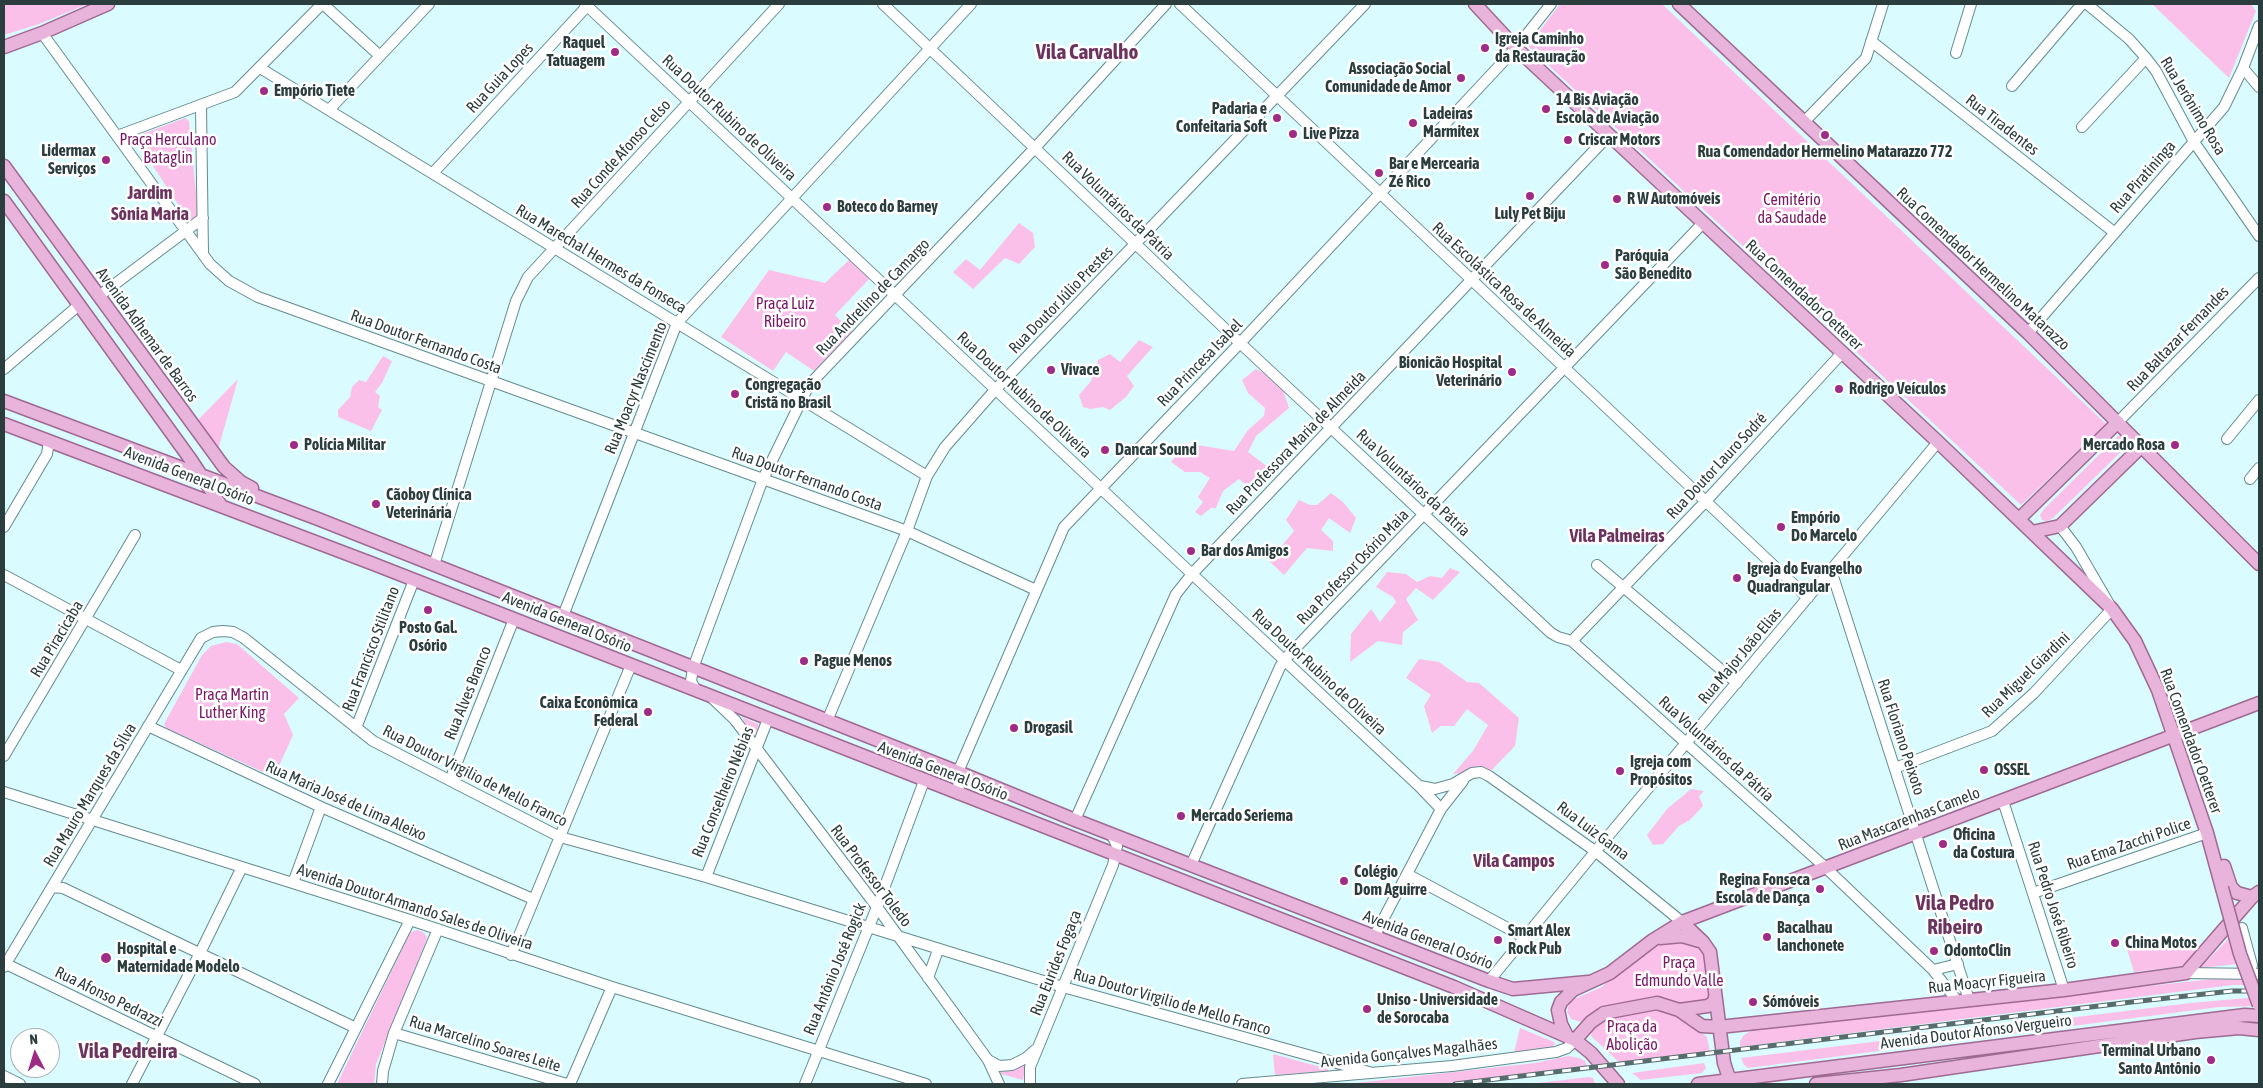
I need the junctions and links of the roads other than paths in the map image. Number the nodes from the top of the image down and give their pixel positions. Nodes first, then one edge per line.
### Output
1 (108, 4) edge
2 (322, 4) edge
3 (429, 4) edge
4 (587, 4) edge
5 (779, 4) edge
6 (883, 4) edge
7 (971, 4) edge
8 (1166, 4) edge
9 (1180, 4) edge
10 (1365, 4) edge
11 (1475, 4) edge
12 (1550, 4) edge
13 (1679, 4) edge
14 (1883, 4) edge
15 (1971, 4) edge
16 (2082, 4) edge
17 (2087, 4) edge
18 (2259, 26) edge
19 (42, 33) junction
20 (1872, 41) junction
21 (4, 47) edge
22 (930, 48) junction
23 (1516, 48) junction
24 (1956, 53) dead end
25 (380, 56) junction
26 (2146, 58) junction
27 (260, 68) junction
28 (2243, 68) junction
29 (2012, 86) dead end
30 (2259, 87) edge
31 (1278, 97) junction
32 (689, 102) junction
33 (201, 106) junction
34 (329, 110) junction
35 (1805, 122) junction
36 (2082, 127) dead end
37 (1609, 135) junction
38 (117, 136) junction
39 (2194, 142) junction
40 (1035, 148) junction
41 (4, 166) edge
42 (433, 173) junction
43 (1380, 194) junction
44 (792, 198) junction
45 (4, 201) edge
46 (203, 218) junction
47 (1703, 223) junction
48 (186, 231) junction
49 (2114, 233) junction
50 (2259, 236) edge
51 (1136, 244) junction
52 (555, 248) junction
53 (203, 254) junction
54 (2259, 278) edge
55 (1472, 280) junction
56 (98, 296) junction
57 (896, 296) junction
58 (79, 305) junction
59 (677, 323) junction
60 (2028, 333) junction
61 (1240, 343) junction
62 (1842, 353) junction
63 (1565, 368) junction
64 (4, 369) edge
65 (490, 381) junction
66 (996, 390) junction
67 (802, 399) junction
68 (2259, 400) edge
69 (4, 401) edge
70 (2118, 422) junction
71 (4, 424) edge
72 (1331, 428) junction
73 (634, 433) junction
74 (2227, 439) dead end
75 (49, 441) junction
76 (1938, 442) junction
77 (2142, 446) junction
78 (2259, 468) edge
79 (200, 473) junction
80 (927, 476) junction
81 (763, 479) junction
82 (2250, 479) dead end
83 (1100, 488) junction
84 (1706, 501) junction
85 (221, 504) junction
86 (280, 504) junction
87 (2035, 504) junction
88 (1425, 514) junction
89 (2019, 519) junction
90 (2057, 526) junction
91 (4, 527) edge
92 (907, 531) junction
93 (2032, 532) junction
94 (135, 535) dead end
95 (2259, 564) edge
96 (434, 565) junction
97 (1597, 565) dead end
98 (1832, 570) junction
99 (1192, 574) junction
100 (4, 575) edge
101 (414, 580) junction
102 (1623, 587) junction
103 (1036, 590) junction
104 (1808, 598) junction
105 (2112, 610) junction
106 (563, 616) junction
107 (514, 619) junction
108 (87, 620) junction
109 (201, 638) joint
110 (1572, 641) junction
111 (1285, 659) junction
112 (631, 665) junction
113 (693, 668) junction
114 (181, 670) junction
115 (1737, 684) junction
116 (695, 689) junction
117 (708, 695) junction
118 (2259, 704) edge
119 (768, 719) junction
120 (827, 721) junction
121 (148, 726) junction
122 (356, 728) junction
123 (2174, 736) junction
124 (1688, 743) junction
125 (756, 749) junction
126 (4, 756) edge
127 (1895, 768) junction
128 (958, 772) junction
129 (1465, 778) junction
130 (450, 780) junction
131 (924, 781) junction
132 (1420, 786) junction
133 (4, 792) edge
134 (959, 794) junction
135 (2003, 800) junction
136 (322, 807) junction
137 (1441, 809) junction
138 (91, 820) junction
139 (1075, 820) junction
140 (1112, 834) junction
141 (1916, 834) junction
142 (560, 837) junction
143 (2208, 839) junction
144 (1595, 851) junction
145 (1116, 855) junction
146 (1191, 865) junction
147 (242, 867) junction
148 (1826, 868) junction
149 (1407, 874) junction
150 (706, 877) junction
151 (293, 883) junction
152 (52, 887) junction
153 (2033, 893) junction
154 (2256, 895) edge
155 (533, 899) junction
156 (877, 907) junction
157 (410, 920) junction
158 (1682, 922) junction
159 (868, 928) junction
160 (2242, 928) dead end
161 (438, 929) junction
162 (1374, 936) junction
163 (897, 937) junction
164 (1526, 938) junction
165 (1653, 940) junction
166 (1704, 942) junction
167 (938, 950) junction
168 (200, 953) junction
169 (511, 955) junction
170 (1958, 964) junction
171 (4, 965) edge
172 (1933, 970) junction
173 (2186, 973) junction
174 (2255, 976) edge
175 (928, 978) junction
176 (1489, 981) junction
177 (1588, 982) junction
178 (612, 987) junction
179 (1062, 987) junction
180 (1454, 988) junction
181 (2064, 990) junction
182 (2259, 995) edge
183 (1715, 997) junction
184 (1963, 1001) junction
185 (2259, 1005) edge
186 (1679, 1010) junction
187 (2259, 1016) edge
188 (1719, 1027) junction
189 (356, 1028) junction
190 (2259, 1030) edge
191 (394, 1033) junction
192 (1575, 1035) junction
193 (157, 1037) junction
194 (1038, 1047) junction
195 (818, 1052) junction
196 (988, 1060) junction
197 (1369, 1072) junction
198 (4, 1076) edge
199 (1733, 1082) edge
200 (20, 1084) edge
201 (132, 1084) edge
202 (255, 1084) edge
203 (328, 1084) edge
204 (382, 1084) edge
205 (568, 1084) edge
206 (805, 1084) edge
207 (926, 1084) edge
208 (996, 1084) edge
209 (1009, 1084) edge
210 (1030, 1084) edge
211 (1242, 1084) edge
212 (1618, 1084) edge
213 (1698, 1084) edge
214 (1816, 1084) edge

1 - 19 main road
2 - 25 street
2 - 27 street
3 - 25 street
4 - 32 street, Rua Doutor Rubino de Oliveira
4 - 42 street, Rua Guia Lopes
5 - 32 street, Rua Conde Afonso Celso
6 - 22 street, Rua Voluntários da Pátria
7 - 22 street, Rua Moacyr Nascimento
8 - 40 street, Rua Andrelino de Camargo
9 - 31 street, Rua Escolástica Rosa de Almeida
10 - 31 street, Rua Doutor Júlio Prestes
11 - 23 main road, Rua Comendador Oetterer
12 - 23 street, Rua Princesa Isabel
13 - 35 main road, Rua Comendador Hermelino Matarazzo
14 - 20 street
15 - 24 street
16 - 29 street
17 - 26 street, Rua Jerônimo Rosa
18 - 28 street, Rua Piratininga
19 - 21 main road
19 - 38 street, Rua Doutor Fernando Costa
20 - 35 street
20 - 49 street, Rua Tiradentes
22 - 40 street, Rua Voluntários da Pátria
22 - 44 street, Rua Moacyr Nascimento
23 - 37 main road, Rua Comendador Oetterer
23 - 43 street, Rua Princesa Isabel
25 - 34 street
26 - 36 street
26 - 39 street, Rua Jerônimo Rosa
27 - 33 street
27 - 34 street, Rua Marechal Hermes da Fonseca
28 - 30 street
28 - 39 street, Rua Piratininga
31 - 43 street, Rua Escolástica Rosa de Almeida
31 - 51 street, Rua Doutor Júlio Prestes
32 - 44 street, Rua Doutor Rubino de Oliveira
32 - 52 street, Rua Conde Afonso Celso
33 - 38 street
33 - 46 street
34 - 42 street, Rua Marechal Hermes da Fonseca
35 - 60 main road, Rua Comendador Hermelino Matarazzo
37 - 47 main road, Rua Comendador Oetterer
37 - 55 street, Rua Professora Maria de Almeida
38 - 48 street, Rua Doutor Fernando Costa
39 - 49 street, Rua Piratininga
39 - 50 street, Rua Jerônimo Rosa
40 - 51 street, Rua Voluntários da Pátria
40 - 57 street, Rua Andrelino de Camargo
41 - 56 main road, Avenida Adhemar de Barros
42 - 52 street, Rua Marechal Hermes da Fonseca
43 - 55 street, Rua Escolástica Rosa de Almeida
43 - 61 street, Rua Princesa Isabel
44 - 57 street, Rua Doutor Rubino de Oliveira
44 - 59 street, Rua Moacyr Nascimento
45 - 58 main road
46 - 48 street
46 - 53 street
47 - 62 main road, Rua Comendador Oetterer
47 - 63 street, Rua Professor Osório Maia
48 - 53 street, Rua Doutor Fernando Costa
48 - 56 street
49 - 60 street, Rua Piratininga
51 - 61 street, Rua Voluntários da Pátria
51 - 66 street, Rua Doutor Júlio Prestes
52 - 59 street, Rua Marechal Hermes da Fonseca
52 - 65 street, Rua Conde Afonso Celso
53 - 65 street, Rua Doutor Fernando Costa
54 - 70 street, Rua Baltazar Fernandes
55 - 63 street, Rua Escolástica Rosa de Almeida
55 - 72 street, Rua Professora Maria de Almeida
56 - 86 main road, Avenida Adhemar de Barros
57 - 66 street, Rua Doutor Rubino de Oliveira
57 - 67 street, Rua Andrelino de Camargo
58 - 64 street
58 - 79 main road
59 - 67 street, Rua Marechal Hermes da Fonseca
59 - 73 street, Rua Moacyr Nascimento
60 - 70 main road, Rua Comendador Hermelino Matarazzo
61 - 72 street, Rua Voluntários da Pátria
61 - 83 street, Rua Princesa Isabel
62 - 76 main road, Rua Comendador Oetterer
62 - 84 street, Rua Doutor Lauro Sodré
63 - 84 street, Rua Escolástica Rosa de Almeida
63 - 88 street, Rua Professor Osório Maia
65 - 73 street, Rua Doutor Fernando Costa
65 - 96 street, Rua Conde Afonso Celso
66 - 80 street, Rua Doutor Júlio Prestes
66 - 83 street, Rua Doutor Rubino de Oliveira
67 - 80 street, Rua Marechal Hermes da Fonseca
67 - 81 street, Rua Andrelino de Camargo
68 - 74 street
69 - 79 main road, Avenida General Osório
70 - 77 main road, Rua Comendador Hermelino Matarazzo
70 - 87 main road
71 - 75 main road, Avenida General Osório
72 - 88 street, Rua Voluntários da Pátria
72 - 99 street, Rua Professora Maria de Almeida
73 - 81 street, Rua Doutor Fernando Costa
73 - 106 street, Rua Moacyr Nascimento
75 - 85 main road, Avenida General Osório
75 - 91 street
76 - 89 main road, Rua Comendador Oetterer
76 - 98 street, Rua Major João Elias
77 - 90 main road
77 - 95 main road, Rua Comendador Hermelino Matarazzo
78 - 82 street
79 - 85 main road
79 - 86 main road, Avenida General Osório
80 - 92 street, Rua Doutor Júlio Prestes
81 - 92 street, Rua Doutor Fernando Costa
81 - 113 street, Rua Andrelino de Camargo
83 - 99 street, Rua Doutor Rubino de Oliveira
83 - 103 street, Rua Princesa Isabel
84 - 102 street, Rua Doutor Lauro Sodré
84 - 104 street, Rua Escolástica Rosa de Almeida
85 - 101 main road, Avenida General Osório
86 - 96 main road, Avenida General Osório
87 - 89 main road
87 - 90 main road
88 - 110 street, Rua Voluntários da Pátria
88 - 111 street, Rua Professor Osório Maia
89 - 93 main road, Rua Comendador Oetterer
90 - 93 main road
90 - 105 street, Rua Comendador Oetterer
92 - 103 street, Rua Doutor Fernando Costa
92 - 120 street, Rua Doutor Júlio Prestes
93 - 105 main road, Rua Comendador Oetterer
94 - 108 street, Rua Piracicaba
96 - 106 main road, Avenida General Osório
97 - 102 street
98 - 104 street, Rua Major João Elias
98 - 127 street, Rua Floriano Peixoto
99 - 111 street, Rua Doutor Rubino de Oliveira
99 - 139 street, Rua Professora Maria de Almeida
100 - 108 street
101 - 107 main road, Avenida General Osório
101 - 122 street, Rua Francisco Stilitano
102 - 110 street, Rua Doutor Lauro Sodré
102 - 115 street
103 - 128 street, Rua Princesa Isabel
104 - 115 street, Rua Major João Elias
105 - 123 main road, Rua Comendador Oetterer
105 - 127 street, Rua Miguel Giardini
106 - 113 main road, Avenida General Osório
107 - 112 main road, Avenida General Osório
107 - 130 street, Rua Alves Branco
108 - 114 street
108 - 126 street, Rua Piracicaba
109 - 114 street, Rua Mauro Marques da Silva
109 - 122 street, Rua Doutor Virgilio de Mello Franco
110 - 124 street, Rua Voluntários da Pátria
111 - 132 street, Rua Doutor Rubino de Oliveira
111 - 146 street, Rua Professor Osório Maia
112 - 116 main road, Avenida General Osório
112 - 142 street
113 - 116 street
113 - 120 main road, Avenida General Osório
114 - 121 street, Rua Mauro Marques da Silva
115 - 124 street, Rua Major João Elias
116 - 117 main road, Avenida General Osório
117 - 119 main road, Avenida General Osório
117 - 125 street, Rua Professor Toledo
118 - 123 main road, Rua Mascarenhas Camelo
119 - 125 street, Rua Conselheiro Nébias
119 - 131 main road, Avenida General Osório
120 - 128 main road, Avenida General Osório
121 - 136 street, Rua Maria José de Lima Aleixo
121 - 138 street, Rua Mauro Marques da Silva
122 - 130 street, Rua Doutor Virgilio de Mello Franco
123 - 135 main road, Rua Mascarenhas Camelo
123 - 143 main road, Rua Comendador Oetterer
124 - 144 street, Rua Major João Elias
124 - 148 street, Rua Voluntários da Pátria
125 - 150 street, Rua Conselheiro Nébias
125 - 156 street, Rua Professor Toledo
127 - 141 street, Rua Floriano Peixoto
128 - 134 street, Rua Princesa Isabel
128 - 139 main road, Avenida General Osório
129 - 132 street
129 - 137 street
129 - 144 street, Rua Luiz Gama
130 - 142 street, Rua Doutor Virgilio de Mello Franco
131 - 134 main road, Avenida General Osório
131 - 156 street, Rua Antônio José Rogick
132 - 137 street, Rua Doutor Rubino de Oliveira
133 - 138 street, Avenida Doutor Armando Sales de Oliveira
134 - 145 main road, Avenida General Osório
135 - 141 main road, Rua Mascarenhas Camelo
135 - 153 street, Rua Pedro José Ribeiro
136 - 151 street
136 - 155 street, Rua Maria José de Lima Aleixo
137 - 149 street
138 - 147 street, Avenida Doutor Armando Sales de Oliveira
138 - 152 street, Rua Mauro Marques da Silva
139 - 140 main road, Avenida General Osório
140 - 145 street
140 - 146 main road, Avenida General Osório
141 - 148 main road, Rua Mascarenhas Camelo
141 - 170 street, Rua Floriano Peixoto
142 - 150 street, Rua Doutor Virgilio de Mello Franco
142 - 155 street
143 - 153 street, Rua Ema Zacchi Police
143 - 154 main road, Rua Comendador Oetterer
143 - 174 main road, bridge
144 - 158 street, Rua Luiz Gama
144 - 164 street, Rua Major João Elias
145 - 179 street, Rua Eurides Fogaça
145 - 180 main road, Avenida General Osório
146 - 162 main road, Avenida General Osório
147 - 151 street, Avenida Doutor Armando Sales de Oliveira
147 - 168 street
148 - 158 main road, Rua Mascarenhas Camelo
148 - 172 street, Rua Voluntários da Pátria
149 - 162 street
149 - 164 street
150 - 159 street, Rua Doutor Virgilio de Mello Franco
151 - 157 street, Avenida Doutor Armando Sales de Oliveira
152 - 168 street
152 - 171 street, Rua Mauro Marques da Silva
153 - 181 street, Rua Pedro José Ribeiro
154 - 173 main road
155 - 169 street
156 - 159 street, Rua Antônio José Rogick
156 - 163 street, Rua Professor Toledo
157 - 161 street, Avenida Doutor Armando Sales de Oliveira
157 - 189 street
158 - 165 main road
158 - 166 main road
159 - 163 street, Rua Doutor Virgilio de Mello Franco
159 - 195 street, Rua Antônio José Rogick
160 - 174 street
161 - 169 street, Avenida Doutor Armando Sales de Oliveira
161 - 191 street
162 - 176 main road, Avenida General Osório
163 - 167 street, Rua Doutor Virgilio de Mello Franco
163 - 175 street, Rua Professor Toledo
164 - 176 street, Rua Major João Elias
165 - 166 main road
165 - 177 main road
166 - 183 main road
167 - 175 street
167 - 179 street, Rua Doutor Virgilio de Mello Franco
168 - 189 street
168 - 193 street
169 - 178 street, Avenida Doutor Armando Sales de Oliveira
170 - 172 street
170 - 184 street, Rua Floriano Peixoto
171 - 193 street, Rua Afonso Pedrazzi
172 - 184 street, Rua Voluntários da Pátria
173 - 174 street, Rua Moacyr Figueira
173 - 181 main road, Rua Moacyr Figueira
174 - 182 main road, bridge
174 - 185 main road, bridge
175 - 196 street, Rua Professor Toledo
176 - 177 main road, Avenida General Osório
176 - 180 main road
177 - 192 main road
178 - 195 street, Avenida Doutor Armando Sales de Oliveira
178 - 205 street
179 - 194 street, Rua Eurides Fogaça
179 - 197 street, Rua Doutor Virgilio de Mello Franco
180 - 192 main road, Avenida General Osório
181 - 184 main road, Rua Moacyr Figueira
183 - 186 main road
183 - 188 main road
184 - 188 main road, Rua Moacyr Figueira
186 - 188 main road
186 - 192 main road
187 - 199 main road, Avenida Doutor Afonso Vergueiro
188 - 199 main road
189 - 203 street
190 - 214 main road, Avenida Doutor Afonso Vergueiro
191 - 204 street
191 - 205 street, Rua Marcelino Soares Leite
192 - 197 street, Avenida Gonçalves Magalhães
192 - 212 main road
193 - 201 street
193 - 202 street, Rua Afonso Pedrazzi
194 - 196 street
194 - 210 street, Rua Eurides Fogaça
195 - 206 street, Rua Antônio José Rogick
195 - 207 street, Avenida Doutor Armando Sales de Oliveira
196 - 208 street, Rua Professor Toledo
197 - 211 street, Avenida Gonçalves Magalhães
198 - 200 street
199 - 213 main road, Avenida Doutor Afonso Vergueiro
208 - 209 street

